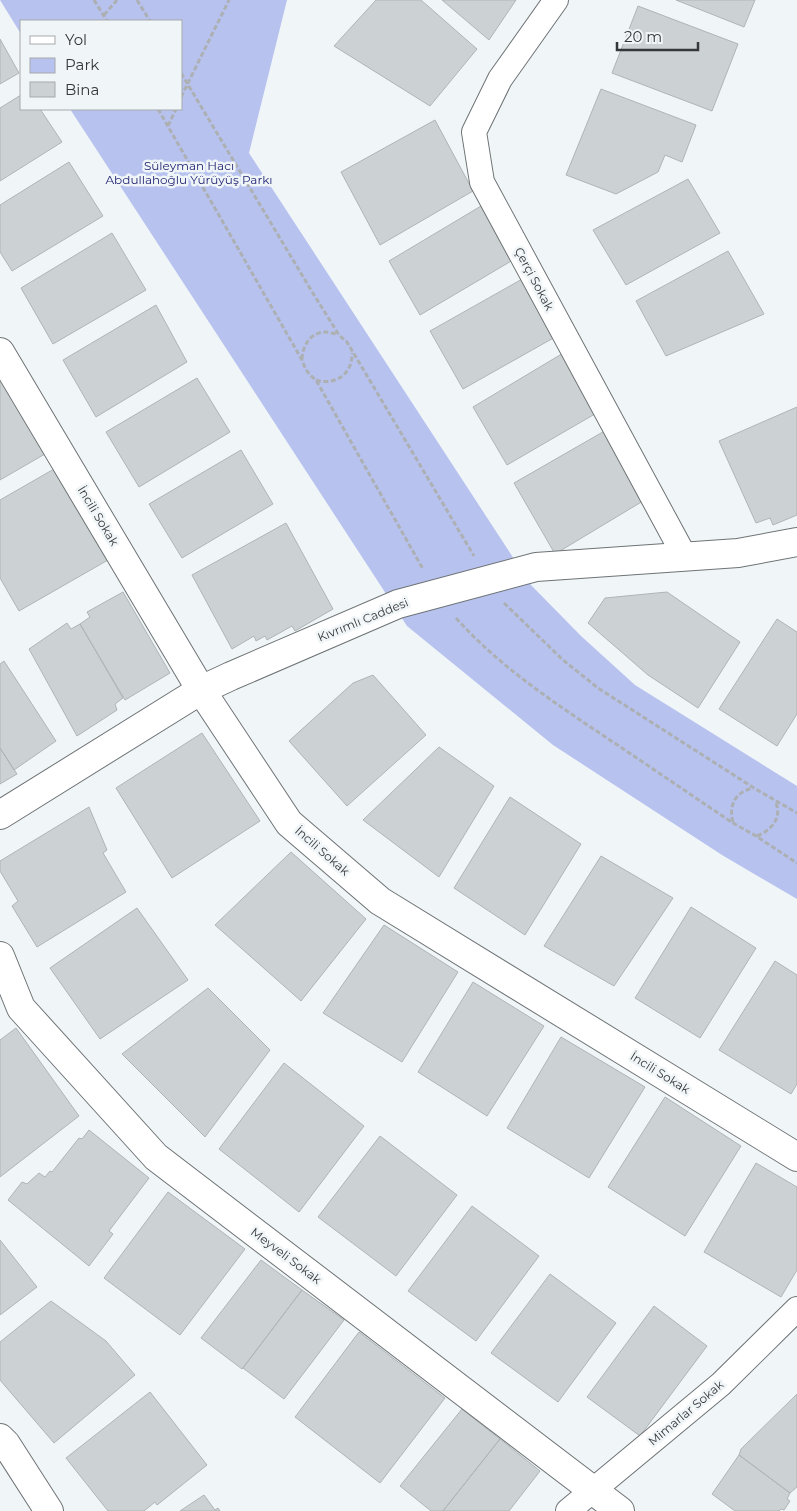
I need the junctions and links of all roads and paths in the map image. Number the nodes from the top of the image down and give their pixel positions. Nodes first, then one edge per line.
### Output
1 (94, 0) edge
2 (117, 0) edge
3 (137, 0) edge
4 (229, 0) edge
5 (556, 0) edge
6 (104, 15) junction
7 (106, 20) edge
8 (149, 20) edge
9 (182, 75) edge
10 (187, 84) junction
11 (182, 95) edge
12 (159, 110) edge
13 (176, 110) edge
14 (168, 126) junction
15 (339, 335) junction
16 (351, 350) junction
17 (0, 352) edge
18 (302, 360) junction
19 (316, 380) junction
20 (797, 542) edge
21 (685, 557) junction
22 (488, 580) junction
23 (437, 593) junction
24 (201, 690) junction
25 (754, 788) junction
26 (775, 800) junction
27 (797, 813) edge
28 (0, 815) edge
29 (733, 823) junction
30 (756, 836) junction
31 (797, 864) edge
32 (0, 956) edge
33 (797, 1157) edge
34 (797, 1309) edge
35 (0, 1438) edge
36 (593, 1490) junction
37 (49, 1511) edge
38 (568, 1511) edge
39 (620, 1511) edge

1 - 6 path
2 - 6 path
3 - 8 path
4 - 10 path
5 - 21 street, Çerçi Sokak
6 - 7 path
9 - 10 path
10 - 11 path
10 - 15 path
12 - 14 path
13 - 14 path
14 - 18 path
15 - 16 path
15 - 18 path
16 - 19 path
16 - 22 path
17 - 24 street, İncili Sokak
18 - 19 path
19 - 23 path
20 - 21 street, Kıvrımlı Caddesi
21 - 22 street, Kıvrımlı Caddesi
22 - 23 street, Kıvrımlı Caddesi
22 - 25 path
23 - 24 street, Kıvrımlı Caddesi
23 - 29 path
24 - 28 street, Kıvrımlı Caddesi
24 - 33 street, İncili Sokak
25 - 26 path
25 - 29 path
26 - 27 path
26 - 30 path
29 - 30 path
30 - 31 path
32 - 36 street, Meyveli Sokak
34 - 36 street, Mimarlar Sokak
35 - 37 street
36 - 38 street, Mimarlar Sokak
36 - 39 street, Meyveli Sokak

